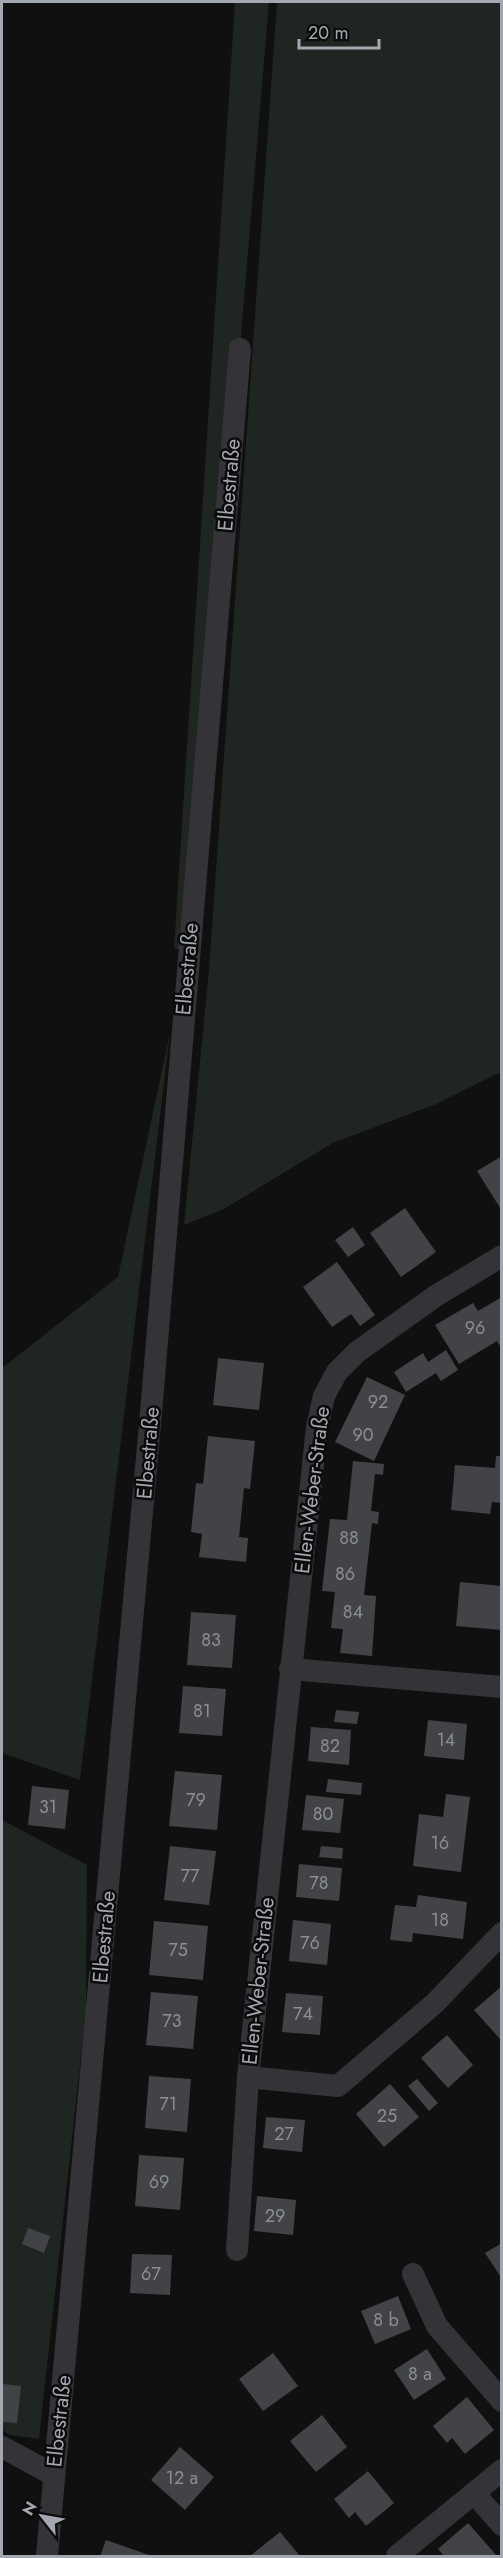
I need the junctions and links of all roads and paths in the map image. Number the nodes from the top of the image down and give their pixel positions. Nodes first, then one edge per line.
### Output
1 (240, 350) dead end
2 (501, 1256) edge
3 (290, 1669) junction
4 (501, 1687) edge
5 (501, 1933) edge
6 (248, 2077) junction
7 (237, 2250) dead end
8 (413, 2274) dead end
9 (501, 2401) edge
10 (2, 2447) edge
11 (501, 2469) edge
12 (54, 2475) junction
13 (474, 2493) junction
14 (501, 2524) edge
15 (47, 2556) edge
16 (397, 2556) edge

1 - 12 street, Elbestraße
2 - 3 street, Ellen-Weber-Straße
3 - 4 street
3 - 6 street, Ellen-Weber-Straße
5 - 6 street, Ellen-Weber-Straße
6 - 7 street, Ellen-Weber-Straße
8 - 9 street
10 - 12 street
11 - 13 street
12 - 15 street, Elbestraße
13 - 14 street
13 - 16 street

